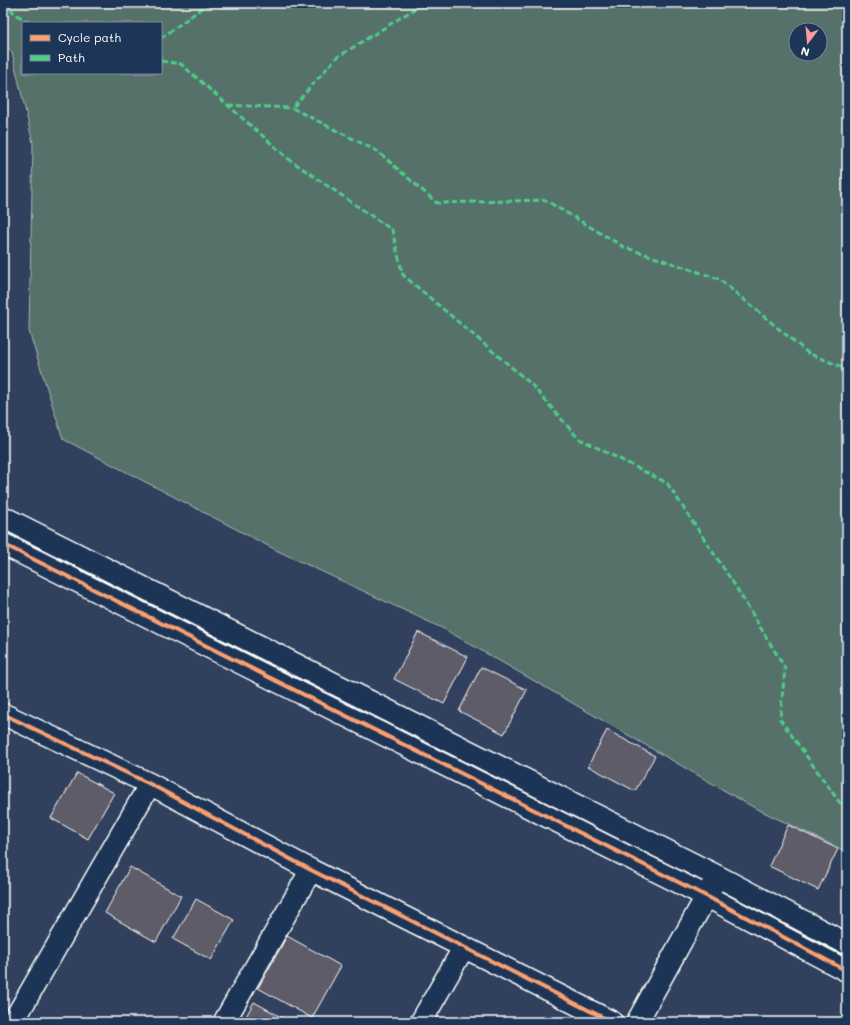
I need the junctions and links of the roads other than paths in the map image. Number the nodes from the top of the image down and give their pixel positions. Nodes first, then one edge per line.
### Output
1 (3, 517) edge
2 (3, 544) edge
3 (3, 714) edge
4 (150, 784) junction
5 (311, 870) junction
6 (717, 876) junction
7 (708, 898) junction
8 (847, 944) edge
9 (464, 947) junction
10 (847, 971) edge
11 (13, 1022) edge
12 (224, 1022) edge
13 (421, 1022) edge
14 (612, 1022) edge
15 (637, 1022) edge

1 - 6 street
2 - 7 street
3 - 4 street
4 - 5 street
4 - 11 street
5 - 9 street
5 - 12 street
6 - 7 street
6 - 8 street
7 - 10 street
7 - 15 street
9 - 13 street
9 - 14 street

